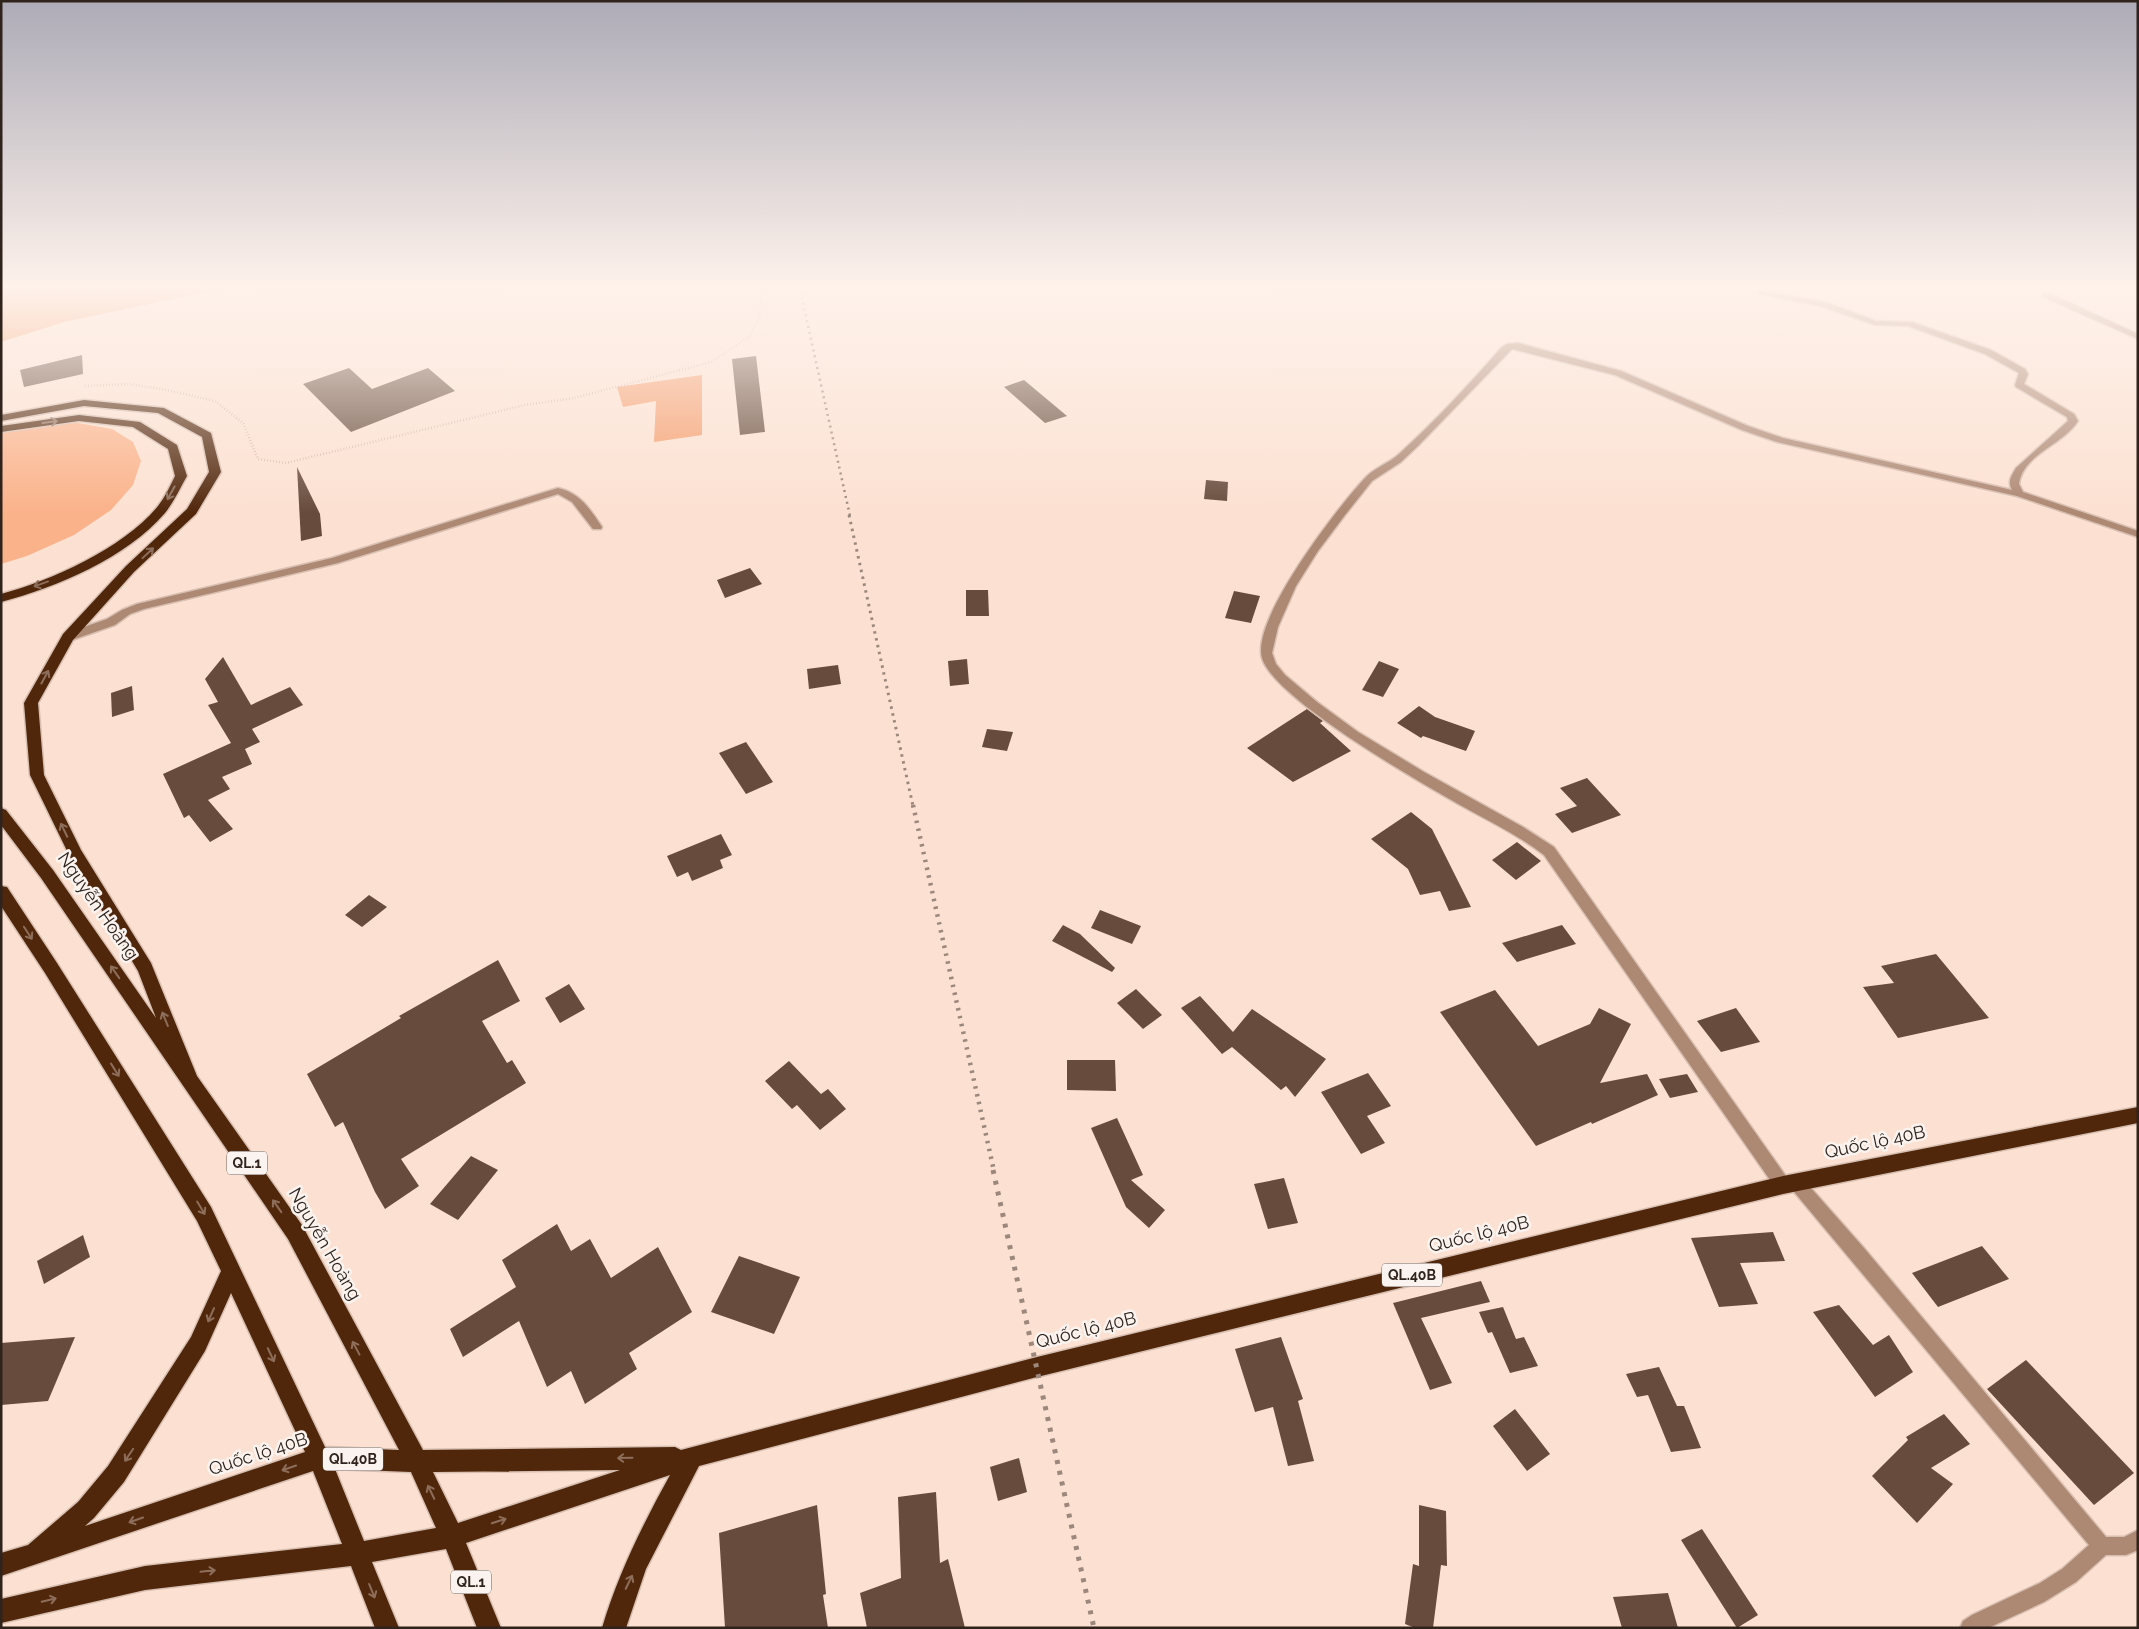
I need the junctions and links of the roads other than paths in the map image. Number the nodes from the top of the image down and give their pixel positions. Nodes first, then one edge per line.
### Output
1 (1495, 361) edge
2 (1574, 361) edge
3 (2005, 361) edge
4 (1, 418) edge
5 (1, 429) edge
6 (2019, 494) junction
7 (597, 527) dead end
8 (2138, 534) edge
9 (1, 598) edge
10 (68, 637) junction
11 (1, 814) edge
12 (1, 892) edge
13 (190, 1080) junction
14 (2138, 1114) edge
15 (1790, 1184) junction
16 (231, 1270) junction
17 (692, 1457) junction
18 (319, 1458) junction
19 (416, 1461) junction
20 (452, 1536) junction
21 (2138, 1540) edge
22 (2102, 1546) junction
23 (357, 1554) junction
24 (30, 1555) junction
25 (1, 1565) edge
26 (1, 1611) edge
27 (387, 1628) edge
28 (490, 1628) edge
29 (614, 1628) edge
30 (1970, 1628) edge

1 - 15 street
2 - 6 street
3 - 6 street
10 -> 4 highway
5 -> 9 highway
6 - 8 street
7 - 10 street
13 -> 10 highway
13 -> 11 highway, Nguyễn Hoàng / QL.1
12 -> 16 highway
19 -> 13 highway, Nguyễn Hoàng / QL.1
14 - 15 highway, Quốc lộ 40B / QL.40B
15 - 17 highway, Quốc lộ 40B / QL.40B
15 - 22 street
16 -> 18 highway
16 -> 24 highway
17 -> 19 highway, Quốc lộ 40B / QL.40B
20 -> 17 highway, Quốc lộ 40B / QL.40B
29 -> 17 highway
18 - 19 highway, Quốc lộ 40B / QL.40B
18 - 23 highway
18 -> 24 highway, Quốc lộ 40B / QL.40B
20 -> 19 highway, Nguyễn Hoàng / QL.1
20 - 23 highway, Quốc lộ 40B
20 - 28 highway, Nguyễn Hoàng / QL.1
21 - 22 street
22 - 30 street
26 -> 23 highway
23 -> 27 highway
24 - 25 highway, Quốc lộ 40B / QL.40B

